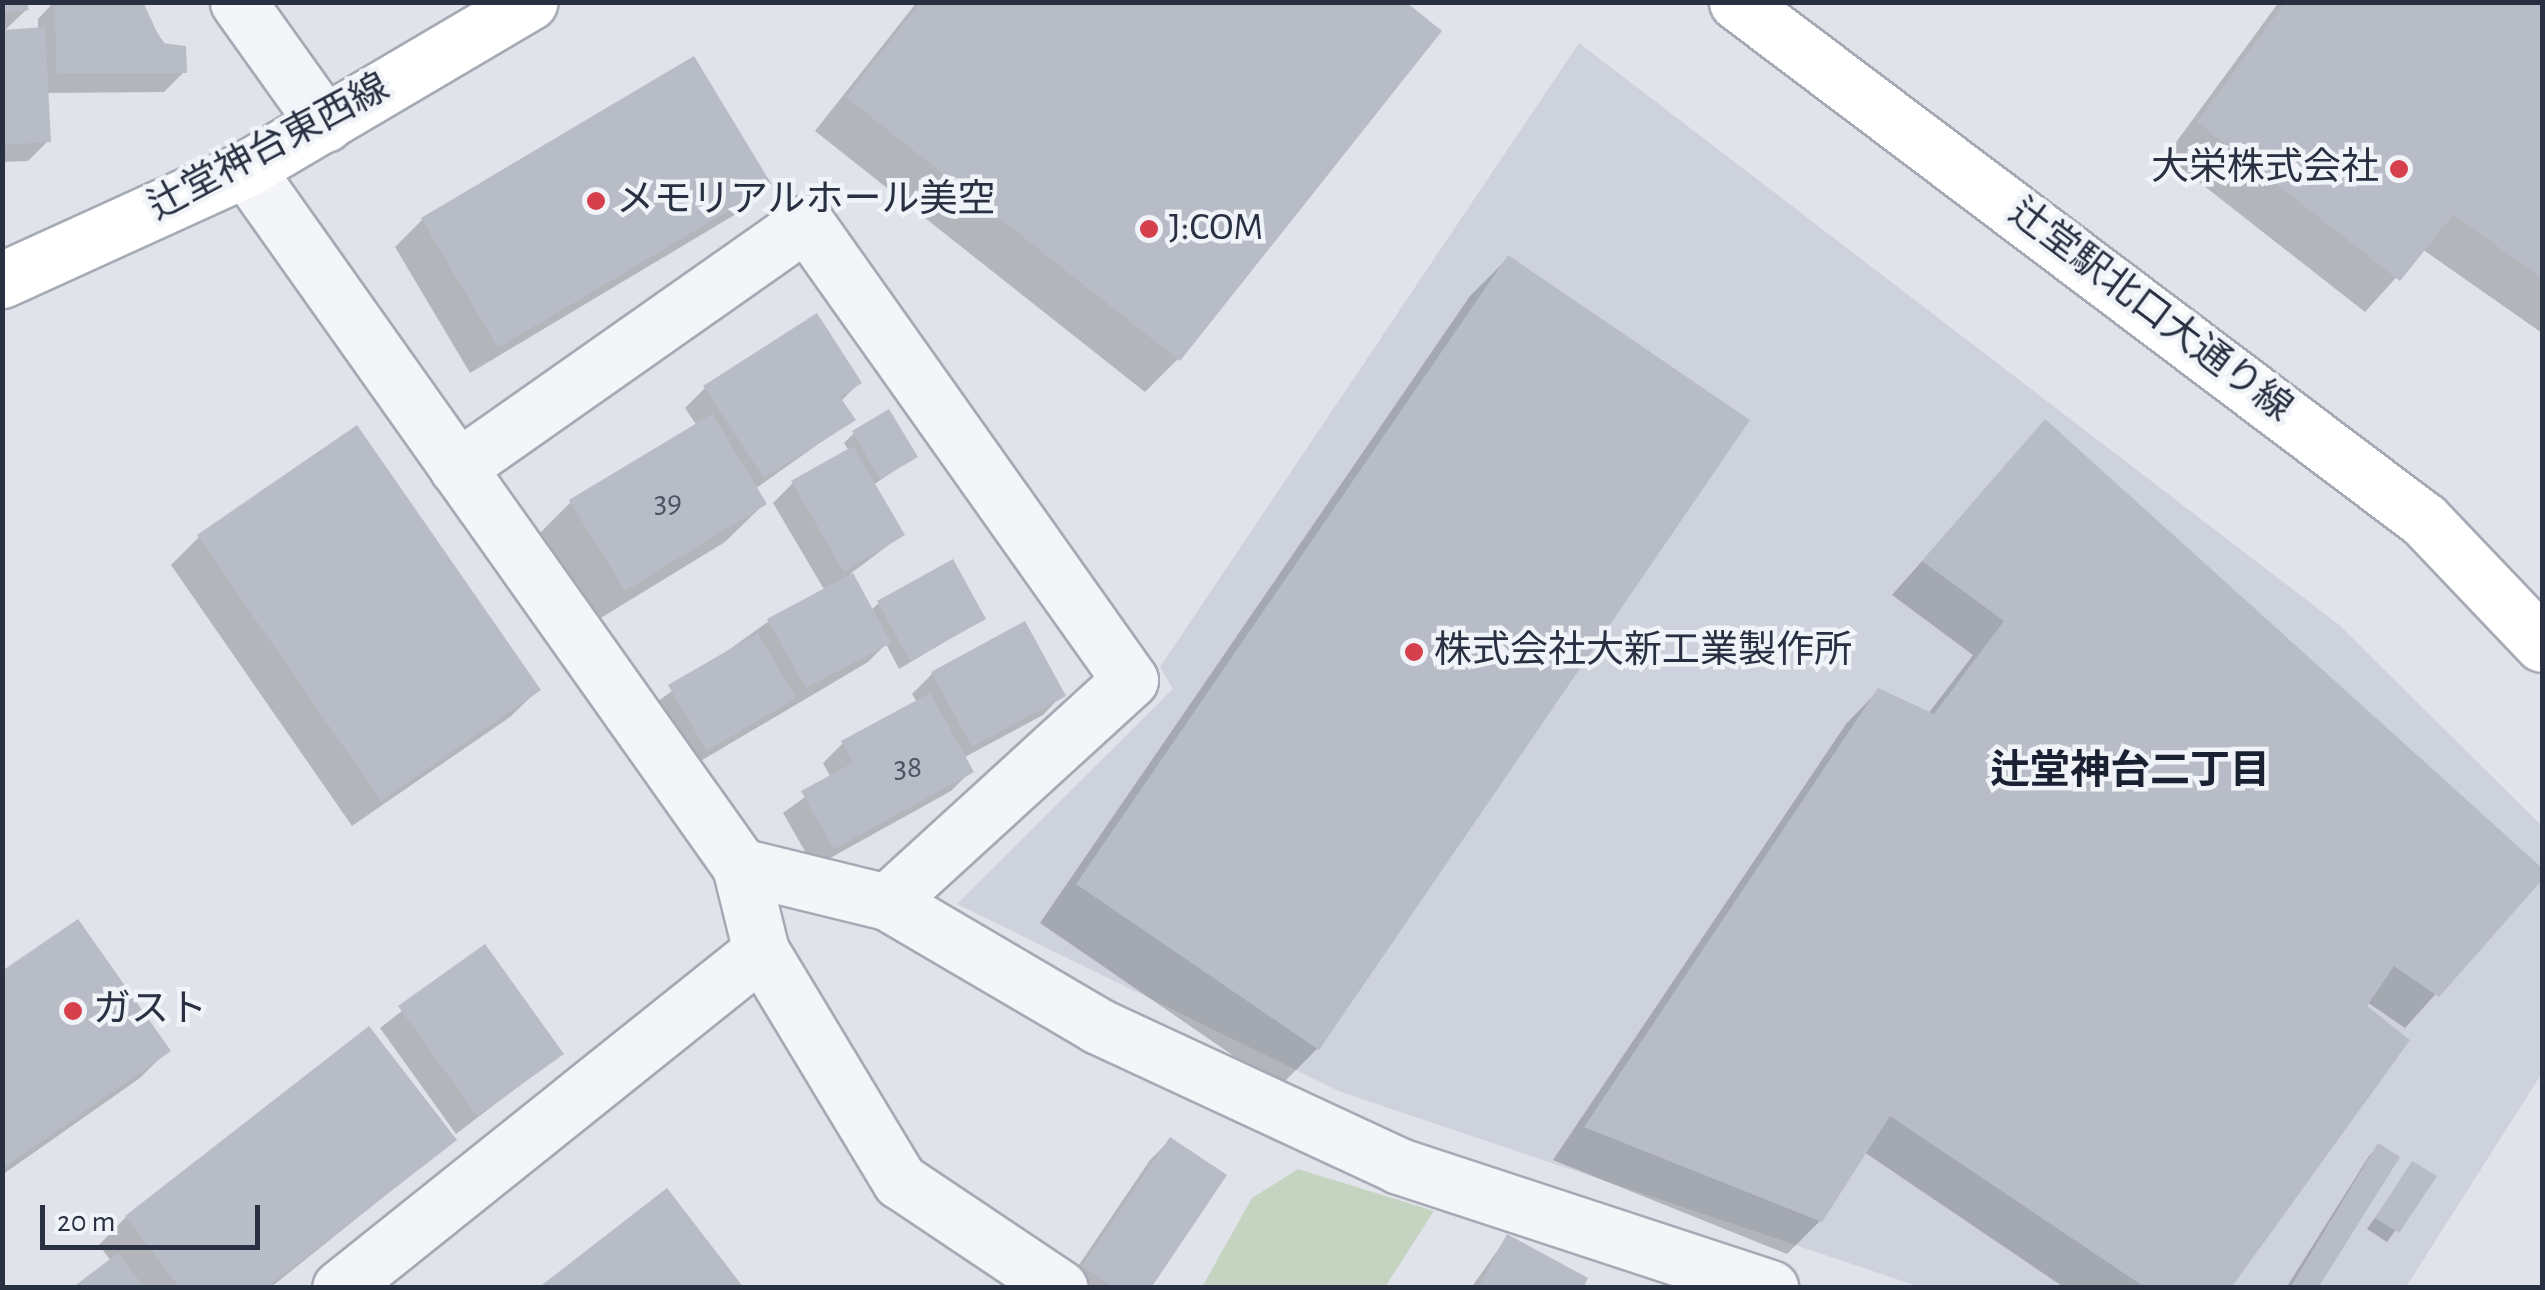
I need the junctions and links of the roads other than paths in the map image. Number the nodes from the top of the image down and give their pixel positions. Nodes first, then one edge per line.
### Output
1 (238, 2) edge
2 (529, 2) edge
3 (1737, 2) edge
4 (325, 124) junction
5 (246, 169) junction
6 (2, 280) edge
7 (457, 468) junction
8 (2542, 644) edge
9 (740, 866) junction
10 (886, 902) junction
11 (761, 952) junction
12 (340, 1288) edge
13 (1060, 1288) edge
14 (1770, 1288) edge

1 - 4 street
2 - 4 street, 辻堂神台東西線
3 - 8 street, 辻堂駅北口大通り線
4 - 5 street, 辻堂神台東西線
5 - 6 street, 辻堂神台東西線
5 - 7 street
7 - 9 street
7 - 10 street
9 - 10 street
9 - 11 street
10 - 14 street
11 - 12 street
11 - 13 street

